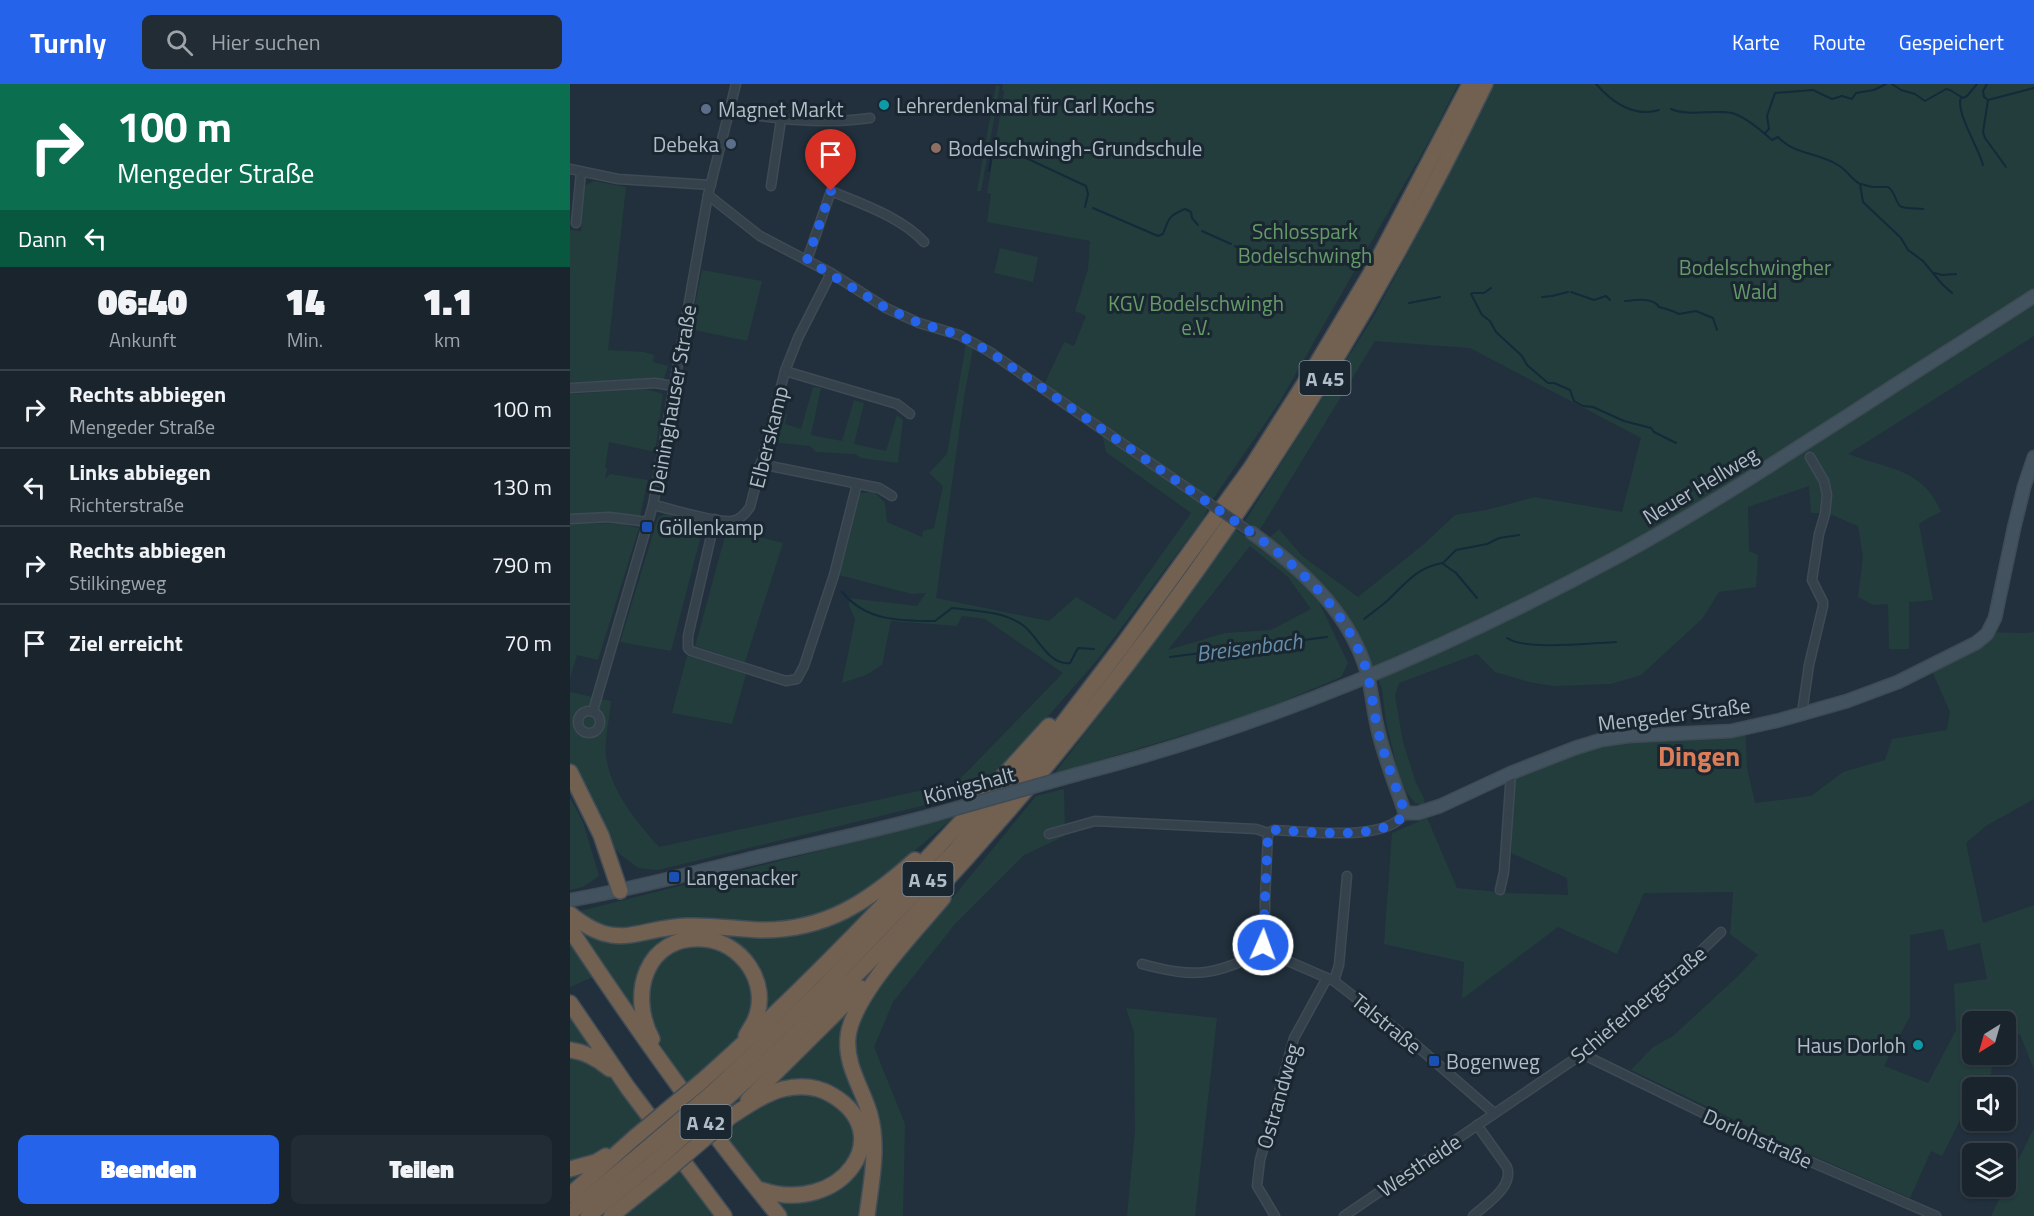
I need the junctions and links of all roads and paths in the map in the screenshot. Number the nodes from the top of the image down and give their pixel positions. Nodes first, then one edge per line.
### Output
1 (736, 84) edge
2 (1470, 84) edge
3 (1485, 84) edge
4 (728, 111) junction
5 (870, 118) dead end
6 (781, 120) junction
7 (570, 170) edge
8 (581, 172) junction
9 (711, 185) junction
10 (771, 186) dead end
11 (708, 195) junction
12 (576, 223) dead end
13 (924, 242) dead end
14 (807, 260) junction
15 (831, 273) junction
16 (2034, 296) edge
17 (784, 371) junction
18 (673, 386) junction
19 (570, 388) edge
20 (910, 414) dead end
21 (1810, 457) dead end
22 (2034, 457) edge
23 (760, 464) junction
24 (857, 484) junction
25 (892, 496) dead end
26 (653, 505) junction
27 (570, 519) edge
28 (715, 519) junction
29 (648, 522) junction
30 (1252, 533) joint
31 (1124, 645) junction
32 (1369, 678) junction
33 (593, 711) dead end
34 (1802, 713) junction
35 (570, 772) edge
36 (1511, 773) junction
37 (1022, 796) junction
38 (1405, 813) junction
39 (959, 825) junction
40 (1268, 833) junction
41 (1049, 834) dead end
42 (1347, 876) dead end
43 (1500, 890) dead end
44 (620, 891) junction
45 (570, 900) edge
46 (570, 914) edge
47 (570, 929) edge
48 (1721, 932) dead end
49 (907, 940) junction
50 (1265, 951) junction
51 (1142, 964) dead end
52 (1330, 979) junction
53 (570, 1003) edge
54 (570, 1050) edge
55 (1582, 1054) junction
56 (728, 1057) junction
57 (664, 1066) junction
58 (628, 1088) junction
59 (711, 1092) junction
60 (1494, 1113) junction
61 (730, 1117) junction
62 (1477, 1125) junction
63 (631, 1141) junction
64 (653, 1163) junction
65 (570, 1169) edge
66 (748, 1178) junction
67 (701, 1188) junction
68 (641, 1193) junction
69 (570, 1195) edge
70 (570, 1213) edge
71 (588, 1216) edge
72 (612, 1216) edge
73 (619, 1216) edge
74 (714, 1216) edge
75 (724, 1216) edge
76 (779, 1216) edge
77 (867, 1216) edge
78 (1275, 1216) edge
79 (1345, 1216) edge
80 (1473, 1216) edge
81 (1936, 1216) edge

1 - 4 street, Deininghauser Straße
2 - 31 highway, A 45
3 - 37 highway, A 45
4 - 6 street
4 - 9 street, Deininghauser Straße
5 - 6 street
6 - 10 street
7 - 8 street
8 - 9 street
8 - 12 street
9 - 11 street, Deininghauser Straße
11 - 14 street
11 - 18 street, Deininghauser Straße
13 - 14 street
14 - 15 street
15 - 17 street, Elberskamp
15 - 30 street, bridge
16 - 32 main road, Neuer Hellweg
17 - 20 street
17 - 23 street, Elberskamp
18 - 19 street
18 - 26 street, Deininghauser Straße
21 - 34 street
22 - 34 main road, Mengeder Straße
23 - 24 street
23 - 28 street, Elberskamp
24 - 25 street
24 - 28 street
26 - 28 street, Elberskamp
26 - 29 street, Deininghauser Straße
27 - 29 street
29 - 33 street, Deininghauser Straße
30 - 32 main road
31 - 39 highway
31 - 59 highway, A 45
32 - 38 main road
32 - 44 main road, Königshalt, bridge
34 - 36 main road, Mengeder Straße
35 - 44 highway
36 - 38 main road, Mengeder Straße
36 - 43 street
37 - 49 highway
37 - 59 highway, A 45
38 - 40 street, Mengeder Straße
39 - 46 highway
39 - 56 highway
40 - 41 street, Mengeder Straße
40 - 50 street
42 - 52 street, Talstraße
44 - 45 main road, Königshalt
47 - 57 highway, A 42
48 - 55 street, Schieferbergstraße
49 - 61 highway
49 - 77 highway
50 - 51 street
50 - 52 street, Talstraße
52 - 60 street, Talstraße
52 - 78 street, Ostrandweg
53 - 58 highway, A 42
54 - 58 highway
55 - 60 street, Schieferbergstraße
55 - 81 street, Dorlohstraße
56 - 57 highway
56 - 59 highway
57 - 66 highway, A 42
58 - 67 highway, A 42
59 - 63 highway, bridge
59 - 64 highway, A 45, bridge
60 - 62 street, Westheide
61 - 64 highway, bridge
61 - 66 highway
62 - 79 street, Westheide
62 - 80 street
63 - 65 highway
63 - 69 highway
64 - 68 highway
64 - 70 highway, A 45
64 - 71 highway, A 45
66 - 76 highway, A 42
67 - 74 highway
67 - 75 highway, A 42
68 - 72 highway
68 - 73 highway

